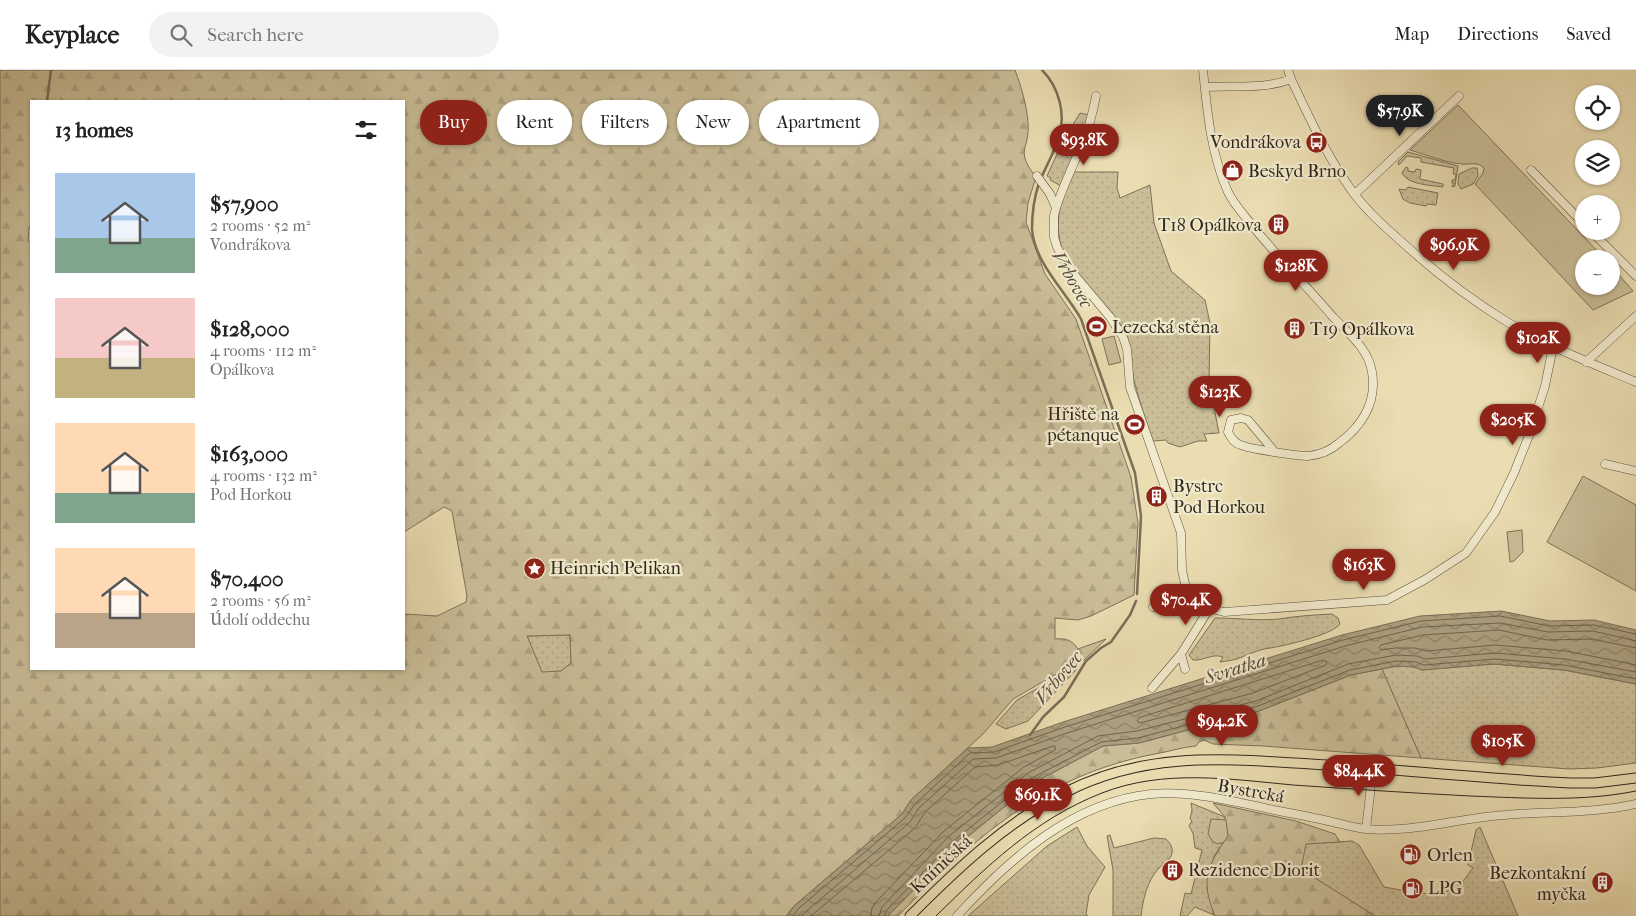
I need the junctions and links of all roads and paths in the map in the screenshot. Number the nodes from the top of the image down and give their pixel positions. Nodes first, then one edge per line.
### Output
1 (1203, 70) edge
2 (1288, 70) edge
3 (1291, 79) junction
4 (1205, 87) junction
5 (1096, 96) dead end
6 (1459, 96) dead end
7 (1531, 170) dead end
8 (1037, 176) dead end
9 (1355, 194) junction
10 (1056, 208) junction
11 (1575, 215) edge
12 (1600, 240) edge
13 (1636, 276) edge
14 (1636, 316) edge
15 (1554, 347) junction
16 (1586, 362) junction
17 (1636, 382) edge
18 (1274, 451) junction
19 (1605, 464) dead end
20 (1636, 471) edge
21 (1197, 605) junction
22 (1153, 607) dead end
23 (1209, 609) junction
24 (1182, 654) junction
25 (1184, 669) dead end
26 (1152, 688) dead end
27 (1372, 768) junction
28 (1636, 778) edge
29 (1636, 804) edge
30 (1366, 829) junction
31 (910, 916) edge
32 (957, 916) edge

1 - 4 street
2 - 3 street
3 - 4 street
3 - 9 street
4 - 18 street
5 - 10 street
6 - 9 street
7 - 11 street
8 - 10 street
9 - 15 street
10 - 21 street
12 - 13 street
14 - 16 street
15 - 16 street
15 - 23 street
16 - 17 street
18 - 18 street
19 - 20 street
21 - 22 street
21 - 23 street
23 - 24 street
24 - 25 street
24 - 26 street
27 - 28 main road, Kníničská
27 - 30 street
27 - 31 main road, Kníničská
29 - 30 street, Bystrcká
30 - 32 street, Bystrcká

